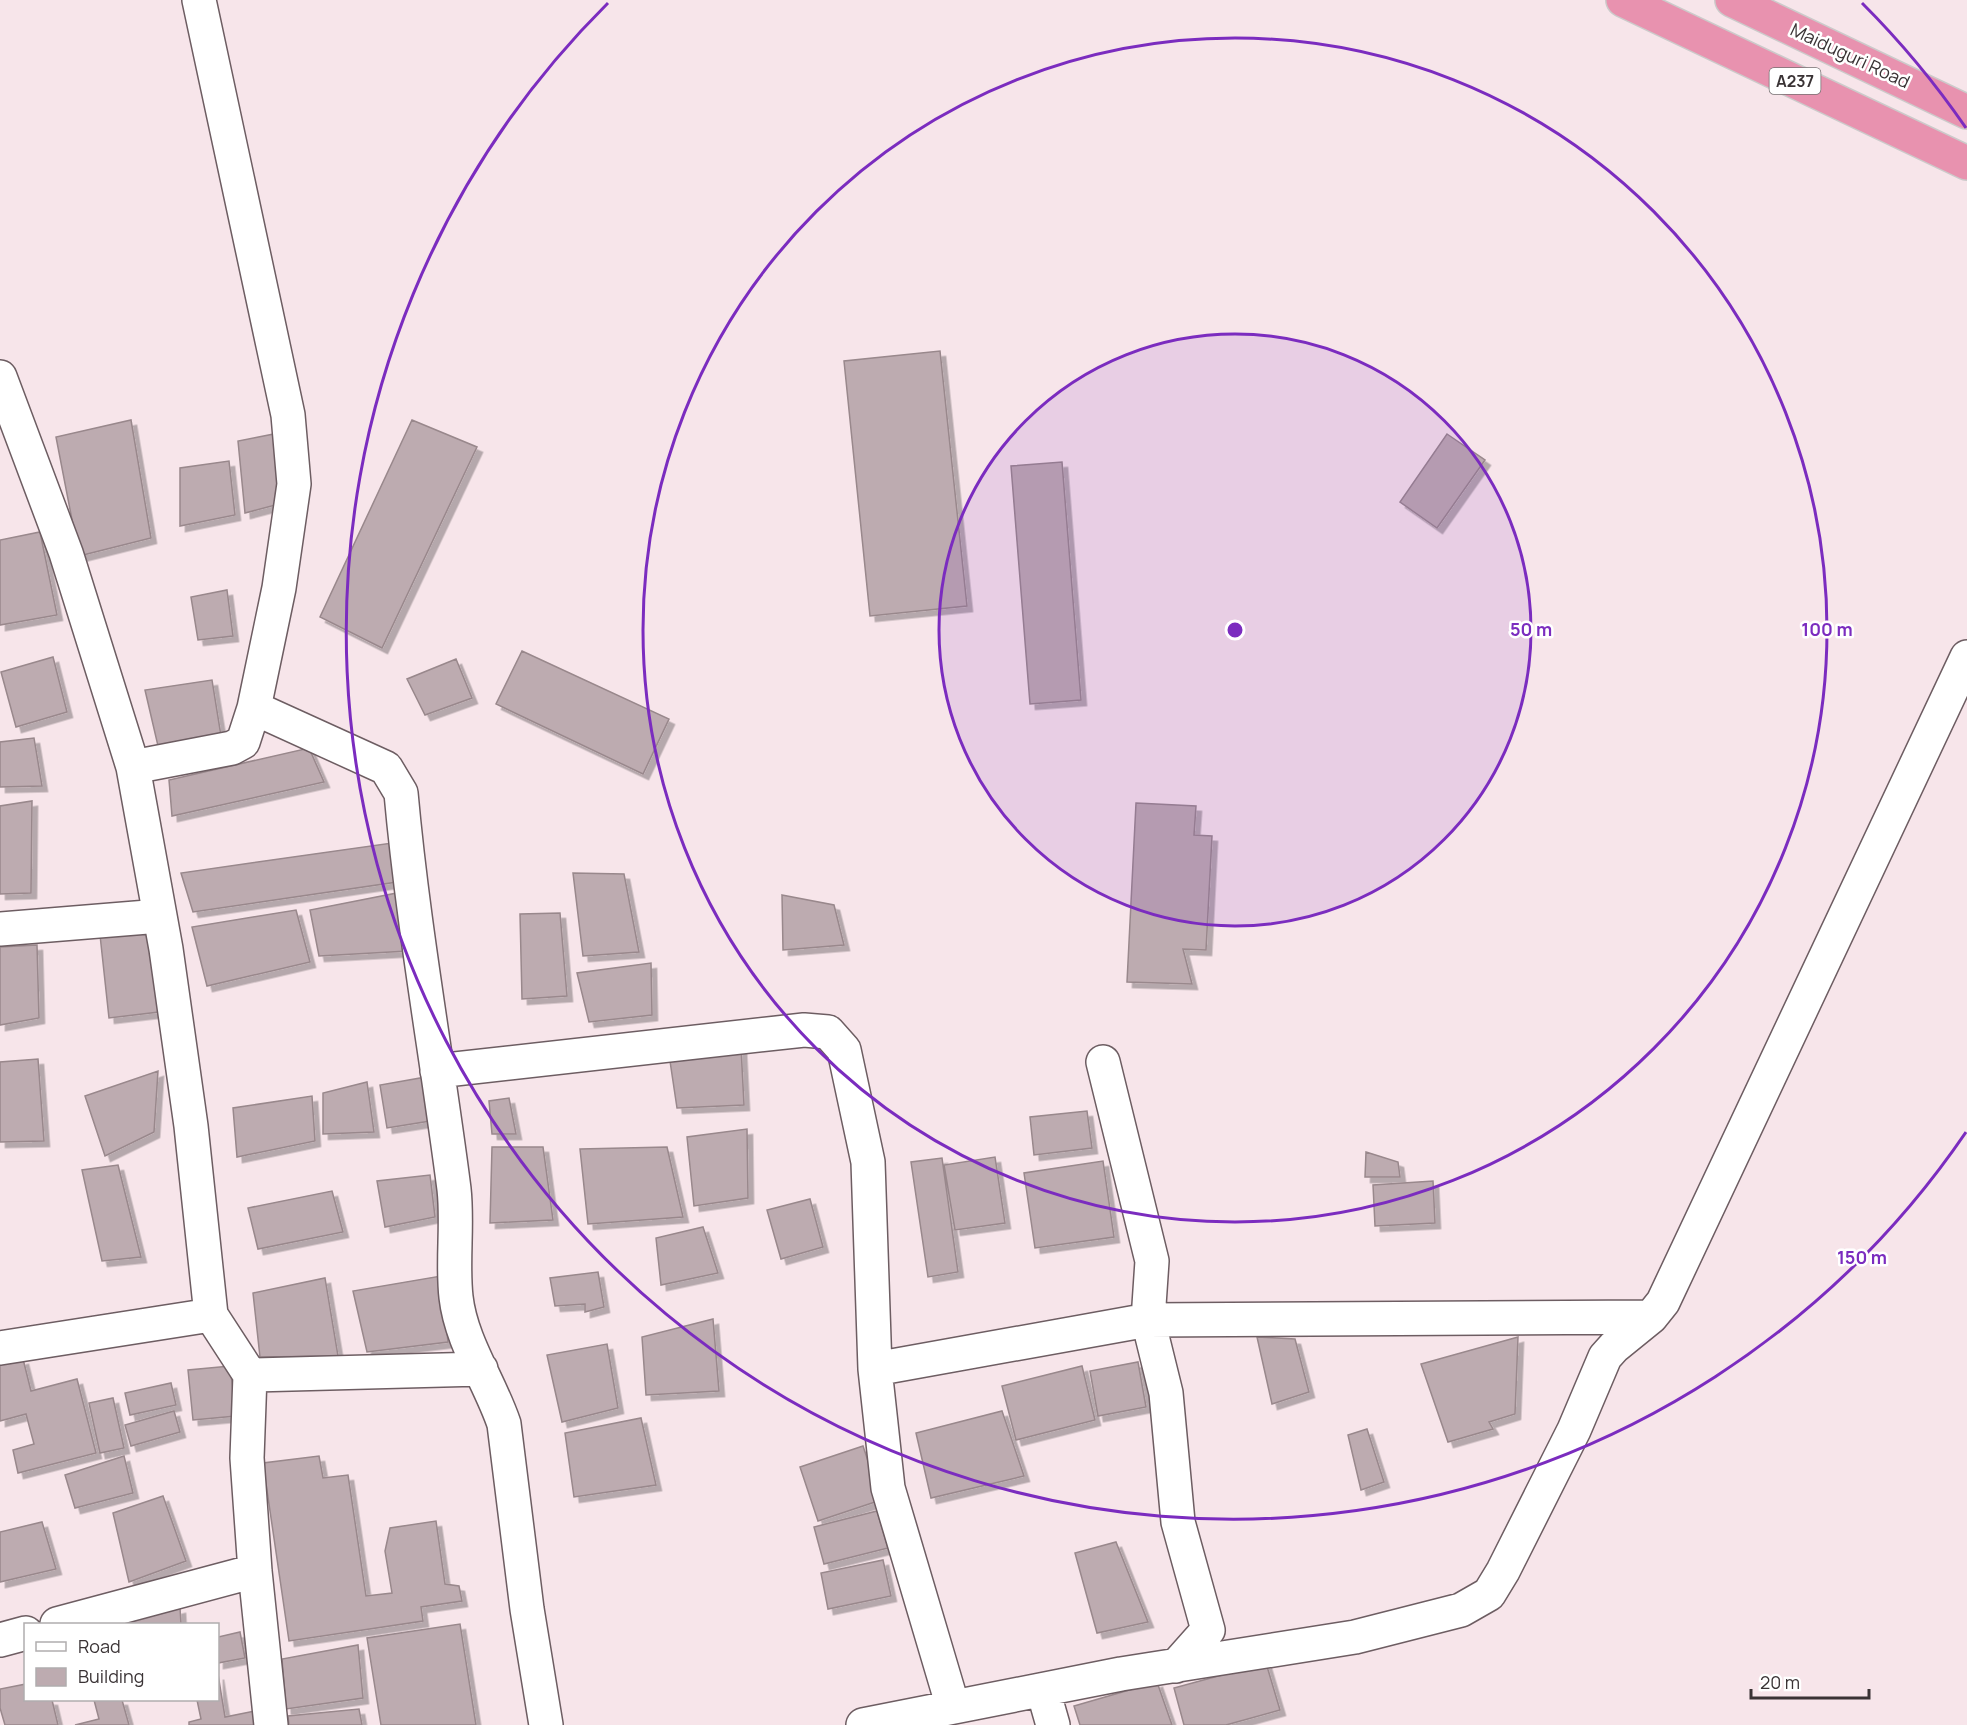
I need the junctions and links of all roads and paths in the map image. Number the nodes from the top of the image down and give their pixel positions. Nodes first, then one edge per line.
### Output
1 (199, 0) edge
2 (1623, 0) edge
3 (1732, 0) edge
4 (1967, 112) edge
5 (1967, 163) edge
6 (0, 376) edge
7 (1967, 657) edge
8 (254, 708) junction
9 (133, 767) junction
10 (160, 916) junction
11 (0, 929) edge
12 (1103, 1062) dead end
13 (437, 1071) junction
14 (211, 1315) junction
15 (1651, 1317) junction
16 (1148, 1320) junction
17 (0, 1348) edge
18 (481, 1368) junction
19 (875, 1369) junction
20 (250, 1375) junction
21 (255, 1571) junction
22 (61, 1623) edge
23 (24, 1634) edge
24 (0, 1640) edge
25 (1176, 1666) junction
26 (1043, 1690) junction
27 (953, 1707) junction
28 (272, 1725) edge
29 (546, 1725) edge
30 (863, 1725) edge
31 (1053, 1725) edge

1 - 8 street
2 - 5 highway, A237
3 - 4 highway, Maiduguri Road / A237
6 - 9 street
7 - 15 street
8 - 9 street
8 - 13 street
9 - 10 street
10 - 11 street
10 - 14 street
12 - 16 street
13 - 18 street
13 - 19 street
14 - 17 street
14 - 20 street
15 - 16 street
15 - 25 street
16 - 19 street
16 - 25 street
18 - 20 street
18 - 29 street
19 - 27 street
20 - 21 street
21 - 22 street
21 - 28 street
23 - 24 street
25 - 26 street
26 - 27 street
26 - 31 street
27 - 30 street

